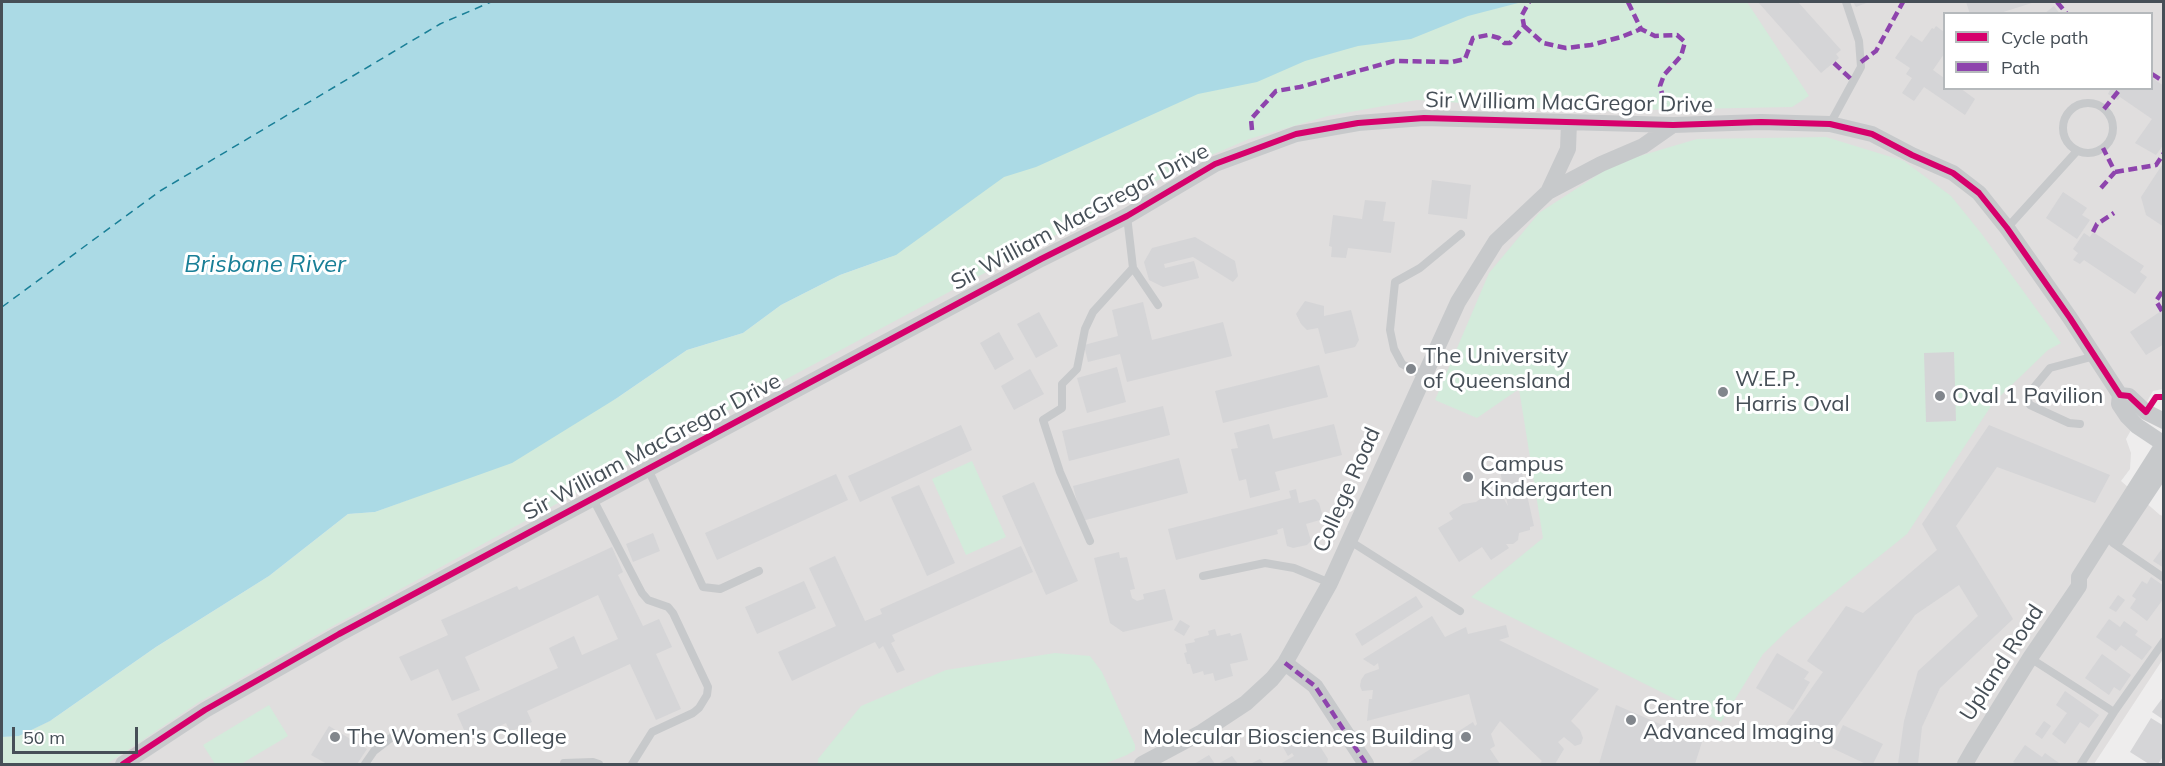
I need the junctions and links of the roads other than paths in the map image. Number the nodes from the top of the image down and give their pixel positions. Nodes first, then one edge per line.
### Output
1 (1846, 2) edge
2 (1569, 122) junction
3 (1830, 124) junction
4 (1673, 125) junction
5 (2077, 151) junction
6 (1548, 192) junction
7 (1127, 216) junction
8 (2007, 228) junction
9 (1461, 234) dead end
10 (1133, 268) junction
11 (1158, 305) dead end
12 (2095, 356) junction
13 (1424, 376) junction
14 (2120, 395) junction
15 (2163, 421) edge
16 (2080, 424) dead end
17 (2163, 443) edge
18 (2163, 467) edge
19 (648, 469) junction
20 (2152, 485) edge
21 (593, 499) junction
22 (1090, 541) dead end
23 (1350, 541) junction
24 (2113, 543) junction
25 (759, 571) dead end
26 (1203, 576) dead end
27 (2163, 578) edge
28 (1330, 583) junction
29 (2079, 586) junction
30 (1460, 611) dead end
31 (2163, 641) edge
32 (2030, 658) junction
33 (1285, 663) junction
34 (2114, 712) junction
35 (396, 734) dead end
36 (1161, 760) edge
37 (564, 763) edge
38 (123, 765) edge
39 (364, 765) edge
40 (599, 765) edge
41 (632, 765) edge
42 (1142, 765) edge
43 (1366, 765) edge
44 (1965, 765) edge
45 (2081, 765) edge

1 - 3 lane
2 - 4 street, Sir William MacGregor Drive
2 - 6 street, College Road
2 - 7 street, Sir William MacGregor Drive
3 - 4 street, Sir William MacGregor Drive
3 - 8 street, Sir William MacGregor Drive
4 - 6 street, College Road
5 - 5 lane
5 - 8 lane
6 - 13 street, College Road
7 - 10 lane
7 - 19 street, Sir William MacGregor Drive
8 - 12 street, Sir William MacGregor Drive
9 - 13 lane
10 - 11 lane
10 - 22 lane
12 - 14 street, Sir William MacGregor Drive
12 - 16 lane
13 - 23 street, College Road
14 - 15 street, Sir William MacGregor Drive
14 - 17 street, Sir William MacGregor Drive
17 - 20 street, Upland Road
18 - 20 street, Upland Road
19 - 21 street, Sir William MacGregor Drive
19 - 25 lane
20 - 24 street, Upland Road
20 - 29 street, Upland Road
21 - 38 street, Sir William MacGregor Drive
21 - 41 lane
23 - 28 street, College Road
23 - 30 lane
24 - 27 lane
24 - 29 street, Upland Road
26 - 28 lane
28 - 33 street, College Road
29 - 32 street, Upland Road
31 - 34 lane
32 - 34 lane
32 - 44 street, Upland Road
33 - 36 street, College Road
33 - 43 street
34 - 45 lane
35 - 39 lane
36 - 42 street, College Road
37 - 40 lane

